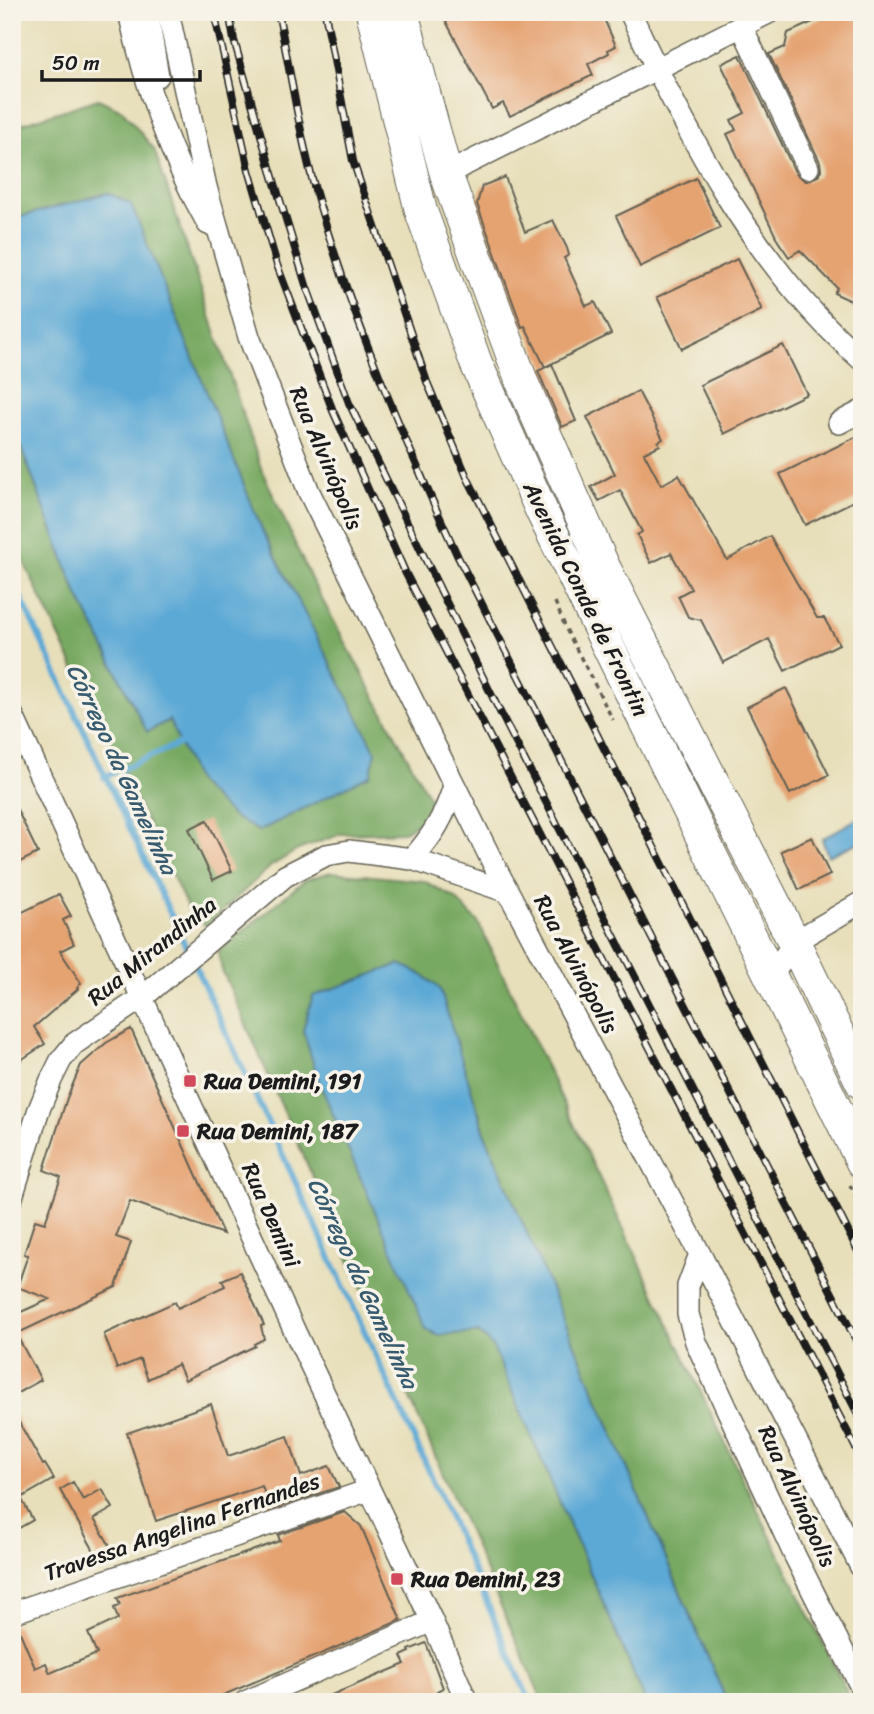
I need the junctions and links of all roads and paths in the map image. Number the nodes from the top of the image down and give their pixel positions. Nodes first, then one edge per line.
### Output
1 (129, 12) edge
2 (147, 12) edge
3 (168, 12) edge
4 (372, 12) edge
5 (402, 12) edge
6 (630, 12) edge
7 (770, 12) edge
8 (742, 27) junction
9 (656, 69) junction
10 (171, 148) junction
11 (808, 168) dead end
12 (446, 174) junction
13 (228, 259) junction
14 (862, 360) edge
15 (862, 411) edge
16 (839, 423) dead end
17 (12, 714) edge
18 (454, 786) junction
19 (412, 859) junction
20 (508, 892) junction
21 (862, 902) edge
22 (794, 942) junction
23 (770, 978) junction
24 (144, 997) junction
25 (862, 1083) edge
26 (862, 1161) edge
27 (14, 1182) edge
28 (700, 1254) junction
29 (369, 1490) junction
30 (862, 1569) edge
31 (12, 1613) edge
32 (432, 1621) junction
33 (862, 1689) edge
34 (281, 1695) edge
35 (245, 1702) edge
36 (467, 1702) edge

1 - 10 street, Rua Alvinópolis
2 - 10 street
3 - 13 street, Rua Alvinópolis
4 - 23 highway, Avenida Conde de Frontin
5 - 12 highway, Avenida Conde de Frontin
6 - 9 street
7 - 8 street
8 - 9 street
8 - 11 street
9 - 12 street
9 - 14 street
10 - 13 street, Rua Alvinópolis
12 - 22 highway, Avenida Conde de Frontin
13 - 18 street, Rua Alvinópolis
15 - 16 street
17 - 24 street, Rua Demini
18 - 19 street
18 - 20 street, Rua Alvinópolis
19 - 20 street, Rua Mirandinha
19 - 24 street, Rua Mirandinha
20 - 28 street, Rua Alvinópolis
21 - 22 street
22 - 23 street
22 - 25 highway, Avenida Conde de Frontin
23 - 26 highway, Avenida Conde de Frontin
24 - 27 street, Rua Mirandinha
24 - 29 street, Rua Demini
28 - 30 street
28 - 33 street, Rua Alvinópolis
29 - 31 street, Travessa Angelina Fernandes
29 - 32 street, Rua Demini
32 - 34 street
32 - 36 street, Rua Demini
34 - 35 street

